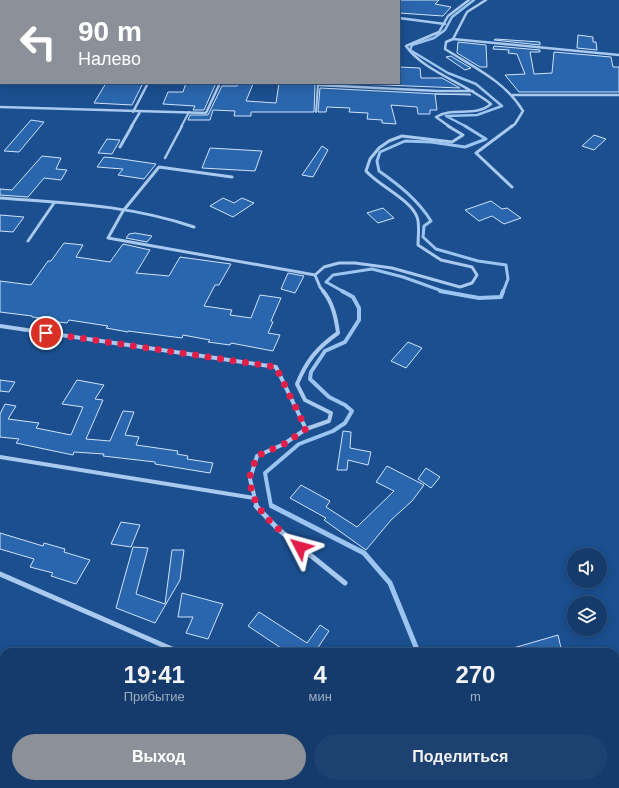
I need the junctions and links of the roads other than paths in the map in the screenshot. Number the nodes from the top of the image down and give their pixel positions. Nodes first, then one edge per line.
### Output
1 (469, 0) edge
2 (486, 0) edge
3 (400, 18) edge
4 (445, 24) junction
5 (453, 39) junction
6 (619, 55) edge
7 (147, 84) edge
8 (220, 84) edge
9 (317, 84) edge
10 (474, 90) junction
11 (512, 95) junction
12 (619, 95) edge
13 (0, 107) edge
14 (132, 112) junction
15 (140, 112) junction
16 (189, 112) junction
17 (316, 112) dead end
18 (120, 147) dead end
19 (165, 158) dead end
20 (232, 177) dead end
21 (512, 187) dead end
22 (0, 198) edge
23 (54, 203) junction
24 (126, 209) junction
25 (194, 227) dead end
26 (28, 242) dead end
27 (315, 275) junction
28 (0, 326) edge
29 (306, 429) junction
30 (0, 457) edge
31 (254, 498) junction
32 (0, 574) edge
33 (345, 583) dead end
34 (169, 648) edge

1 - 4 street
2 - 5 street
3 - 4 street
4 - 10 street
5 - 6 street
5 - 11 street
7 - 14 street
8 - 16 street
9 - 10 street
9 - 17 lane
10 - 27 street
11 - 12 street
11 - 21 street
13 - 14 street
14 - 15 street
15 - 16 street
15 - 18 street
16 - 19 lane
20 - 24 street
22 - 23 street
23 - 24 street
23 - 26 street
24 - 25 street
24 - 27 street
27 - 29 street
28 - 29 street
29 - 31 street
30 - 31 street
31 - 33 street
32 - 34 street

